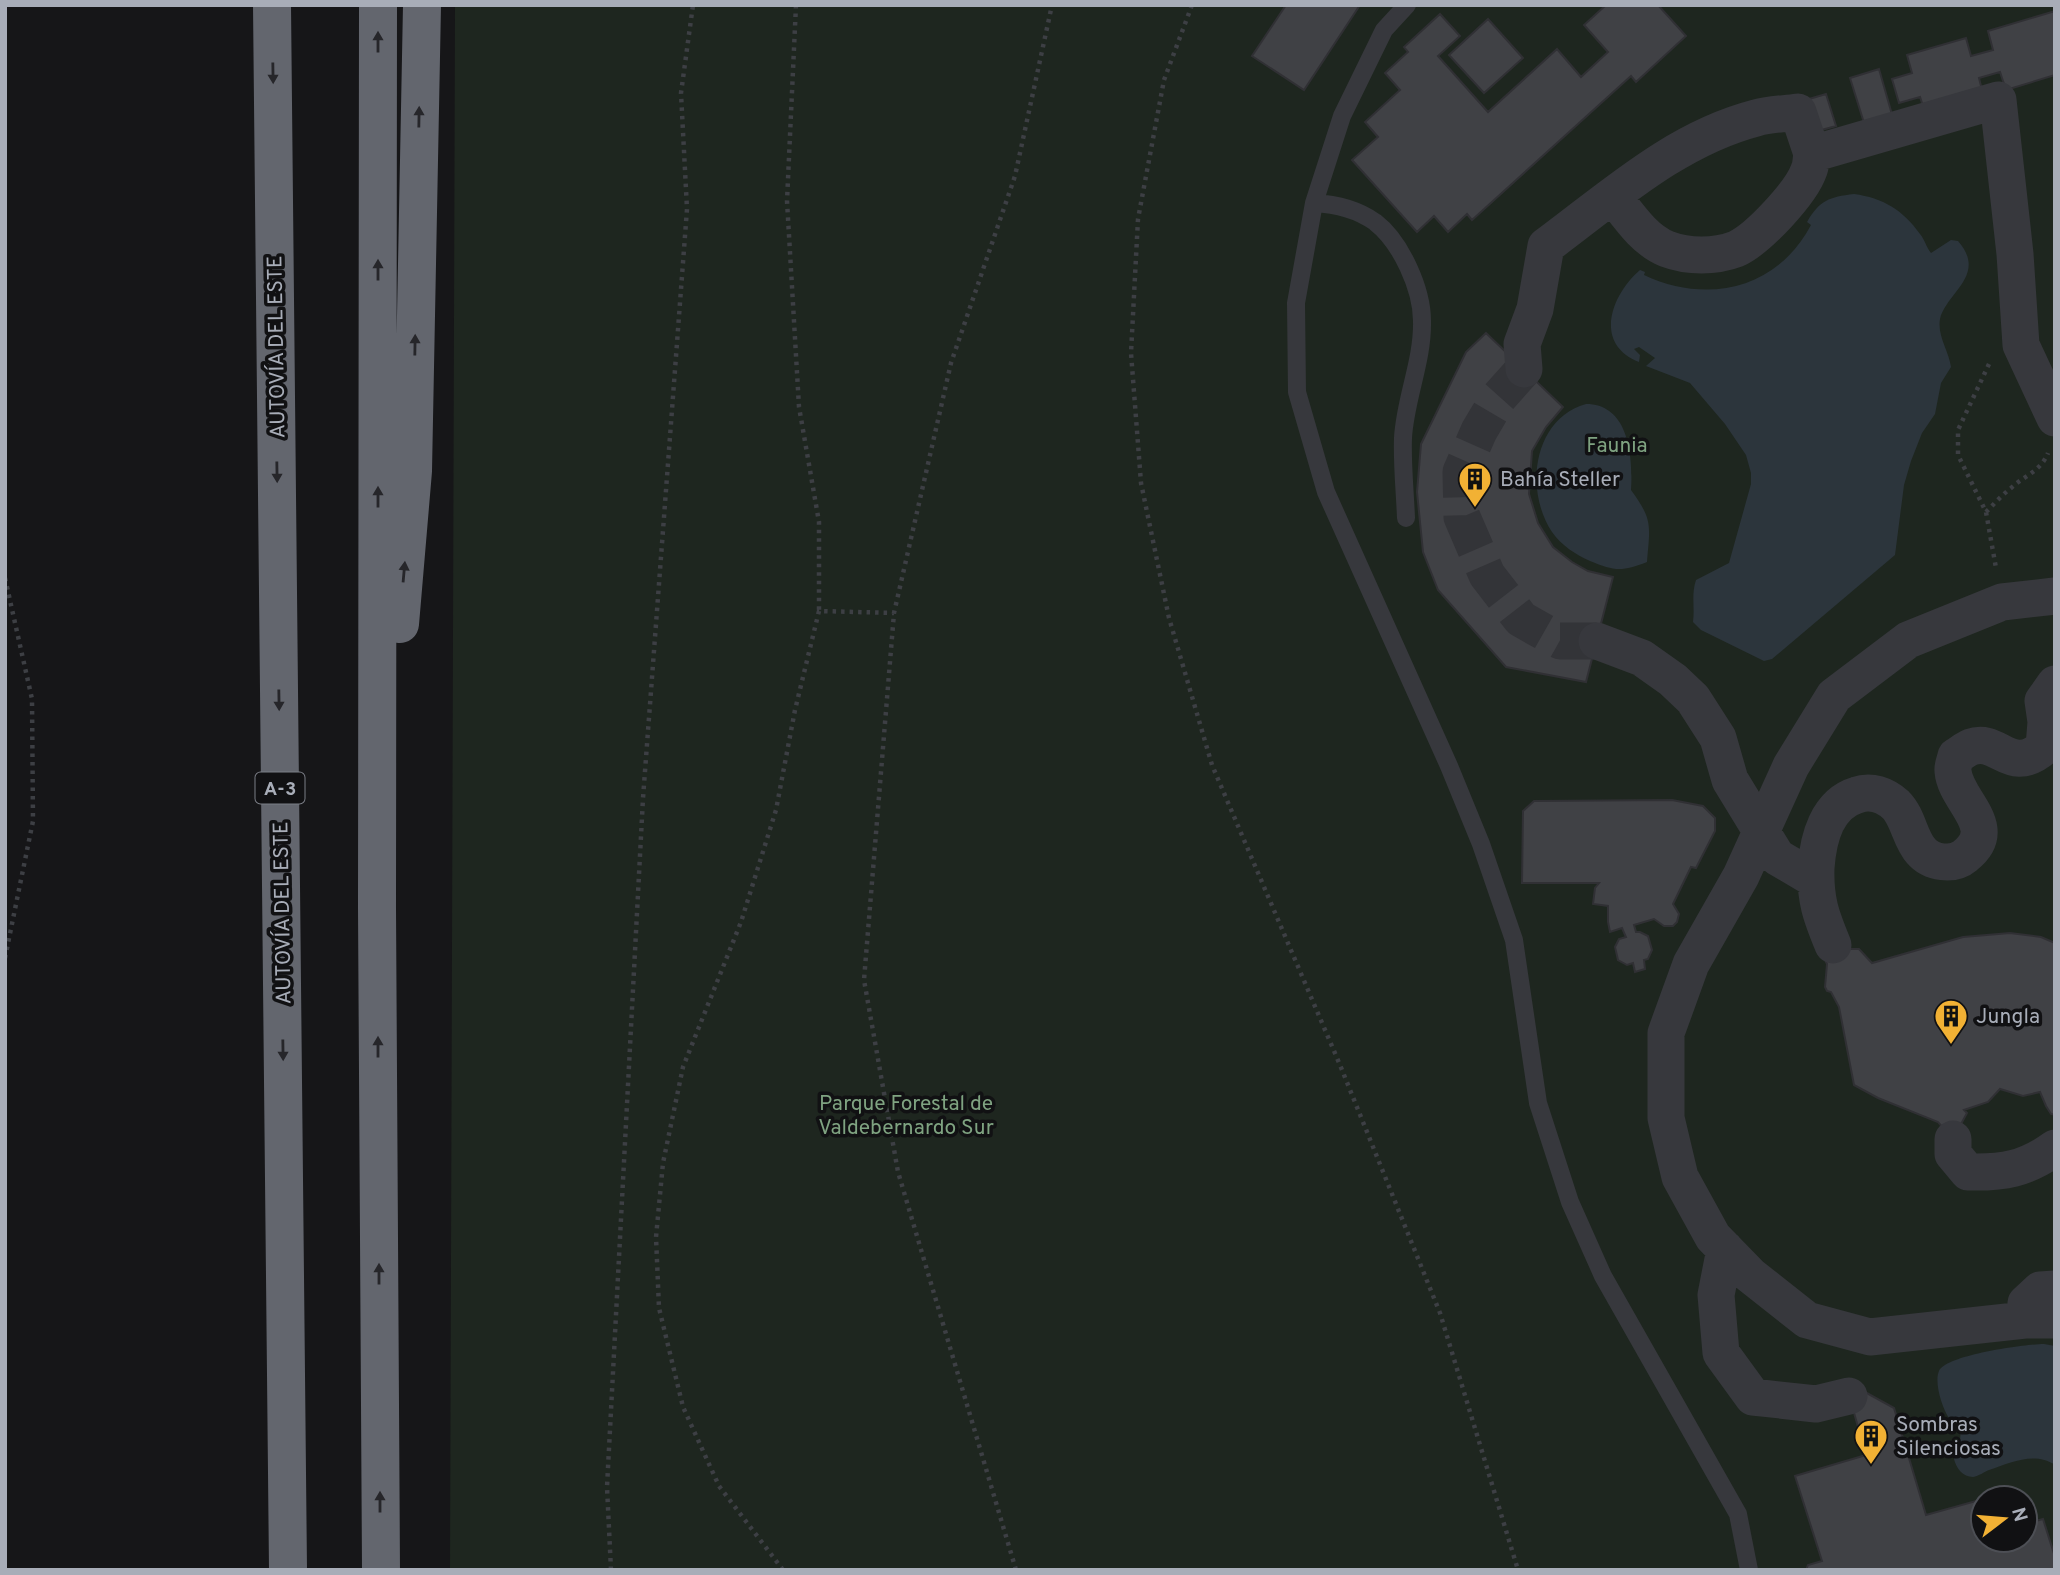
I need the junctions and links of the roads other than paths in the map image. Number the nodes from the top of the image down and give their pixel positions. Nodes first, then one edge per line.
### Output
1 (272, 5) edge
2 (378, 5) edge
3 (422, 5) edge
4 (1407, 5) edge
5 (1812, 154) junction
6 (1613, 197) junction
7 (1314, 203) junction
8 (1524, 369) tunnel mouth
9 (2052, 434) edge
10 (1406, 518) dead end
11 (2055, 596) edge
12 (1597, 641) tunnel mouth
13 (2055, 684) edge
14 (1760, 830) junction
15 (1816, 880) junction
16 (377, 908) junction
17 (1833, 945) dead end
18 (1953, 1139) dead end
19 (2055, 1148) edge
20 (1725, 1249) junction
21 (2055, 1289) edge
22 (2040, 1320) edge
23 (1849, 1396) dead end
24 (288, 1570) edge
25 (381, 1570) edge
26 (1749, 1570) edge

1 -> 24 highway, AUTOVÍA DEL ESTE / A-3
16 -> 2 highway
16 -> 3 highway
4 - 7 lane
5 - 6 street
5 - 6 street
5 - 9 street
6 - 8 street
7 - 10 lane
7 - 26 lane
11 - 14 street
12 - 14 street
13 - 15 street
14 - 15 street
14 - 20 street
15 - 17 street
25 -> 16 highway
18 - 19 street
20 - 22 street
20 - 23 street
21 - 22 street

